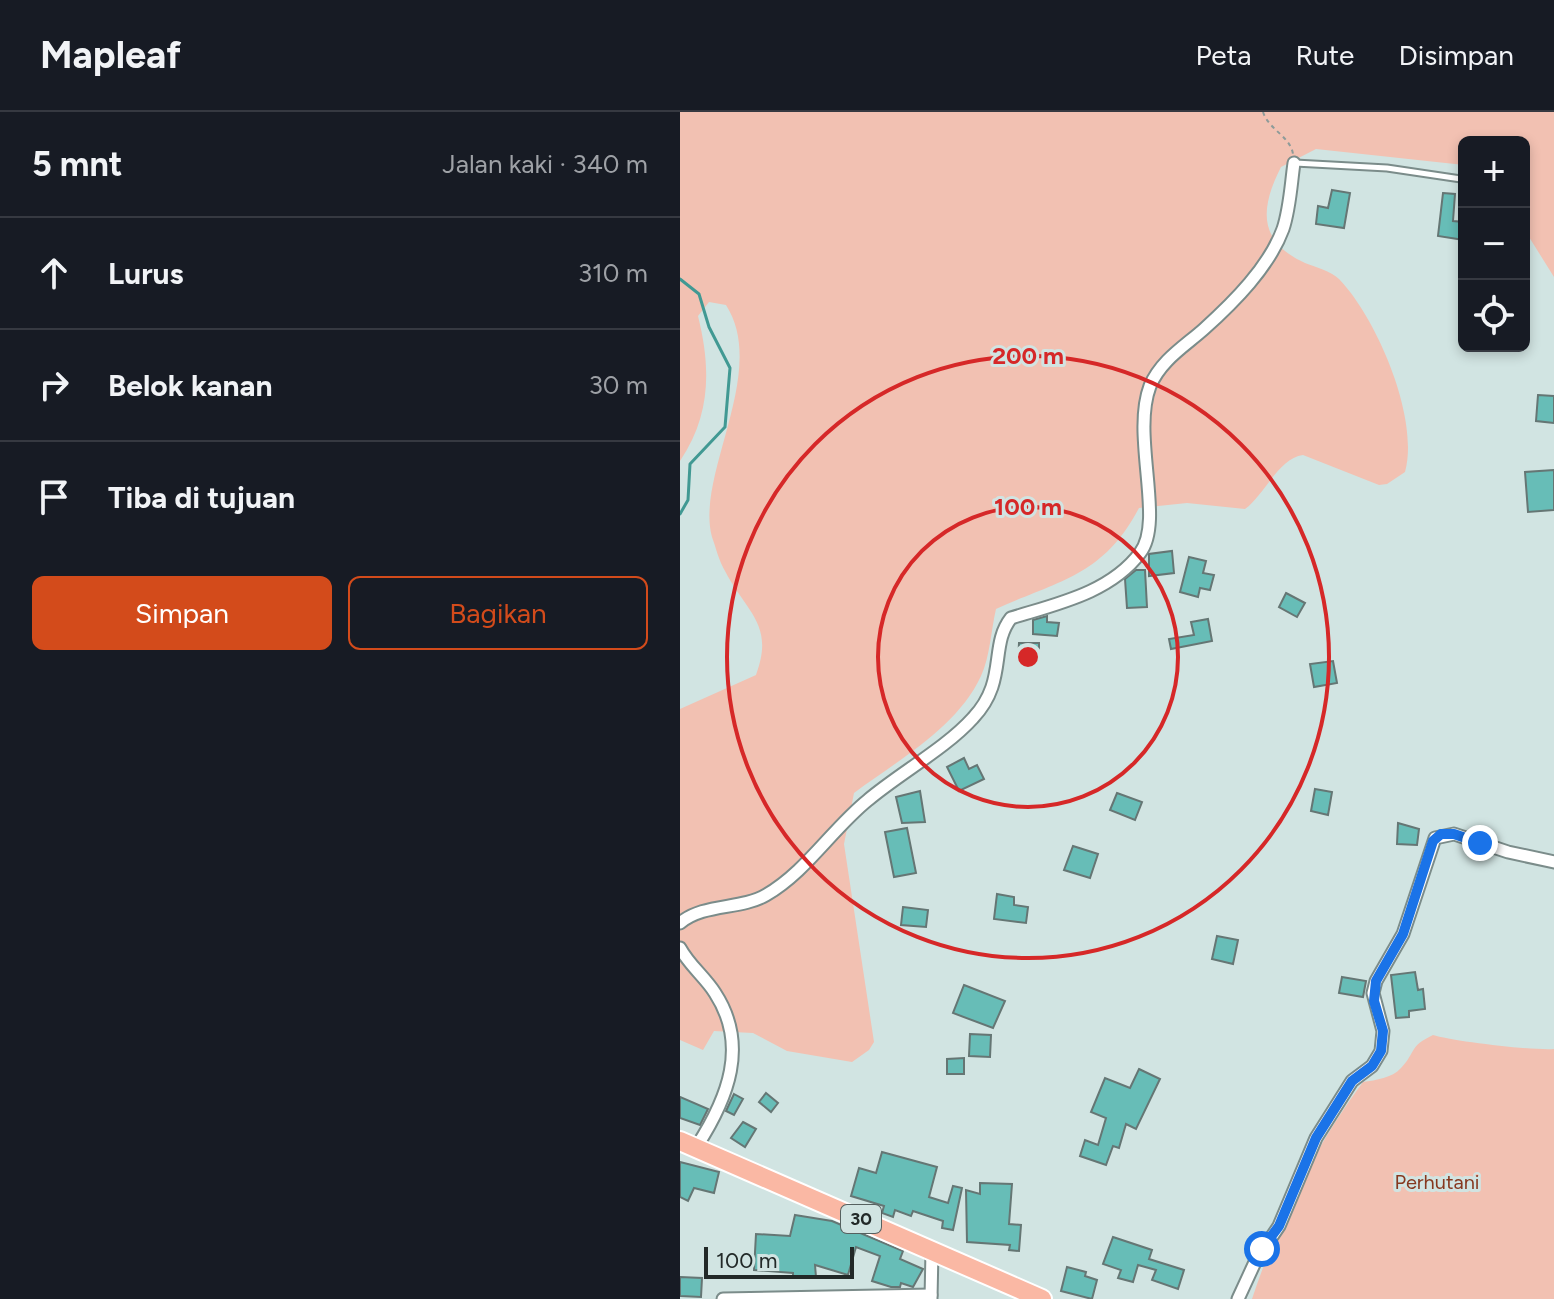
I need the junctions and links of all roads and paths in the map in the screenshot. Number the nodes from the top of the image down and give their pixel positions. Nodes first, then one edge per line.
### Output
1 (1263, 112) edge
2 (1294, 163) junction
3 (1458, 179) edge
4 (1554, 862) edge
5 (680, 923) edge
6 (680, 948) edge
7 (688, 1143) edge
8 (932, 1251) junction
9 (931, 1297) edge
10 (723, 1299) edge
11 (1042, 1299) edge
12 (1238, 1299) edge

1 - 2 path
2 - 3 lane
2 - 5 street
4 - 12 street
6 - 7 street
7 - 8 highway, 30
8 - 9 street
8 - 11 highway, 30
9 - 10 street

